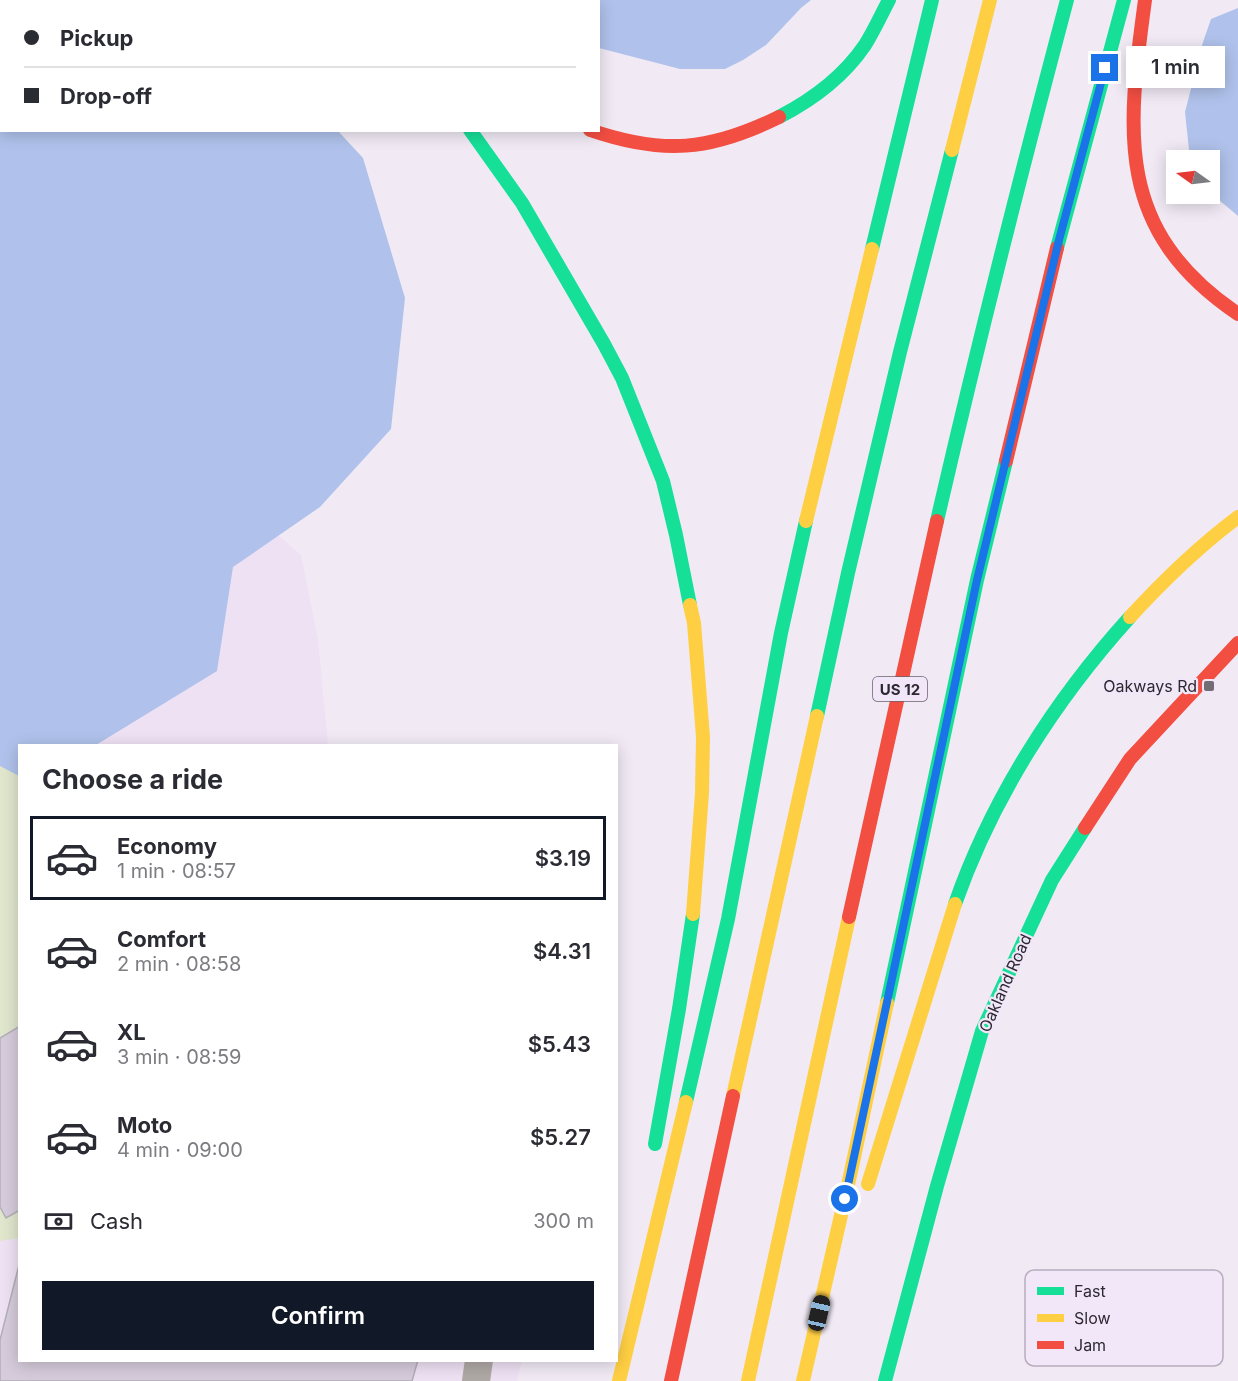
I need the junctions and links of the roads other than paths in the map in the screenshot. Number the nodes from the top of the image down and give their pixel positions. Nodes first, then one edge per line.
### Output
1 (889, 0) edge
2 (932, 0) edge
3 (990, 0) edge
4 (1067, 0) edge
5 (1124, 0) edge
6 (1145, 0) edge
7 (471, 132) edge
8 (595, 132) edge
9 (1238, 314) edge
10 (1238, 517) edge
11 (1238, 643) edge
12 (654, 1152) dead end
13 (863, 1199) dead end
14 (846, 1256) dead end
15 (631, 1274) dead end
16 (618, 1342) edge
17 (479, 1362) edge
18 (615, 1362) edge
19 (476, 1381) edge
20 (611, 1381) edge
21 (619, 1381) edge
22 (671, 1381) edge
23 (748, 1381) edge
24 (805, 1381) edge
25 (885, 1381) edge

1 - 8 main road
2 - 21 main road
3 - 22 main road
4 - 23 main road, US 12
5 - 24 main road
6 - 9 main road
7 - 12 main road
10 - 13 main road
11 - 25 main road, Oakland Road
14 - 24 main road
15 - 16 main road
17 - 19 street
18 - 20 main road

